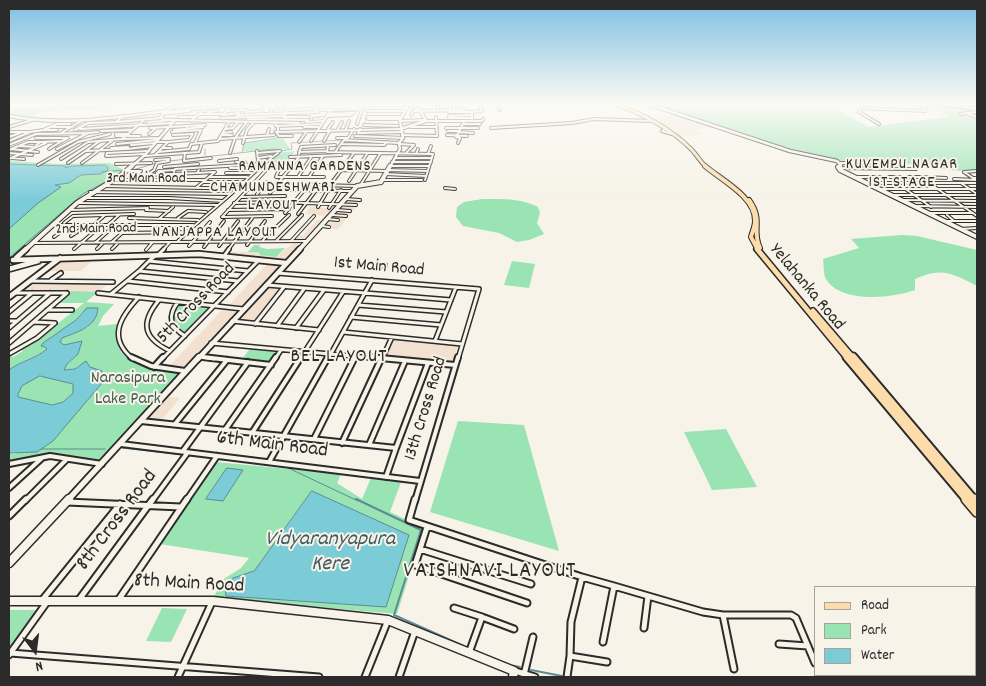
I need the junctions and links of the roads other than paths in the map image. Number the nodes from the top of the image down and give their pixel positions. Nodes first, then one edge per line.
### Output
1 (23, 135) edge
2 (32, 135) edge
3 (55, 135) edge
4 (74, 135) edge
5 (86, 135) edge
6 (95, 135) edge
7 (109, 135) edge
8 (116, 135) edge
9 (162, 135) edge
10 (179, 135) edge
11 (192, 135) edge
12 (199, 135) edge
13 (222, 135) edge
14 (237, 135) edge
15 (267, 135) joint
16 (278, 135) edge
17 (304, 135) edge
18 (315, 135) edge
19 (327, 135) edge
20 (339, 135) edge
21 (350, 135) edge
22 (387, 135) edge
23 (401, 135) edge
24 (420, 135) edge
25 (437, 135) edge
26 (460, 135) edge
27 (673, 135) edge
28 (674, 135) edge
29 (742, 135) edge
30 (126, 136) junction
31 (140, 136) dead end
32 (258, 136) junction
33 (292, 136) joint
34 (355, 136) dead end
35 (362, 136) junction
36 (372, 136) junction
37 (383, 136) junction
38 (426, 136) joint
39 (106, 137) dead end
40 (245, 137) junction
41 (36, 138) dead end
42 (48, 138) junction
43 (68, 138) junction
44 (235, 138) junction
45 (122, 139) junction
46 (220, 139) junction
47 (267, 139) dead end
48 (257, 140) dead end
49 (359, 140) dead end
50 (369, 140) dead end
51 (9, 141) edge
52 (62, 141) junction
53 (100, 141) junction
54 (113, 141) junction
55 (177, 141) junction
56 (324, 141) dead end
57 (379, 141) junction
58 (41, 142) junction
59 (48, 142) junction
60 (76, 142) junction
61 (88, 142) junction
62 (126, 142) dead end
63 (156, 142) junction
64 (168, 142) junction
65 (213, 142) junction
66 (290, 142) dead end
67 (299, 142) dead end
68 (312, 142) dead end
69 (387, 142) junction
70 (195, 143) junction
71 (202, 143) junction
72 (243, 143) dead end
73 (458, 143) dead end
74 (117, 144) dead end
75 (342, 144) junction
76 (9, 145) edge
77 (175, 145) dead end
78 (180, 145) dead end
79 (335, 145) dead end
80 (400, 145) junction
81 (20, 146) junction
82 (36, 146) junction
83 (54, 146) junction
84 (64, 146) junction
85 (130, 146) junction
86 (211, 146) dead end
87 (328, 146) junction
88 (431, 146) dead end
89 (111, 148) dead end
90 (162, 148) junction
91 (171, 148) dead end
92 (49, 149) dead end
93 (57, 149) dead end
94 (411, 149) junction
95 (418, 149) dead end
96 (149, 150) junction
97 (178, 150) junction
98 (9, 151) edge
99 (28, 151) junction
100 (86, 151) junction
101 (99, 151) junction
102 (38, 152) dead end
103 (124, 152) junction
104 (158, 152) junction
105 (327, 152) junction
106 (334, 152) junction
107 (406, 152) dead end
108 (185, 153) junction
109 (230, 153) dead end
110 (354, 153) junction
111 (368, 153) junction
112 (20, 154) junction
113 (170, 154) junction
114 (299, 154) junction
115 (381, 154) junction
116 (416, 154) junction
117 (428, 154) junction
118 (32, 155) dead end
119 (145, 155) junction
120 (155, 155) junction
121 (341, 155) junction
122 (271, 156) dead end
123 (290, 156) dead end
124 (312, 156) junction
125 (323, 156) junction
126 (9, 158) edge
127 (211, 158) dead end
128 (258, 158) junction
129 (395, 158) junction
130 (432, 158) junction
131 (24, 159) dead end
132 (61, 159) dead end
133 (155, 160) dead end
134 (266, 160) junction
135 (169, 161) junction
136 (219, 161) dead end
137 (245, 162) dead end
138 (431, 162) junction
139 (68, 163) dead end
140 (82, 163) dead end
141 (151, 163) dead end
142 (894, 163) dead end
143 (116, 164) dead end
144 (135, 164) junction
145 (198, 164) dead end
146 (234, 164) junction
147 (261, 164) junction
148 (38, 165) dead end
149 (187, 165) junction
150 (282, 165) dead end
151 (316, 166) junction
152 (335, 166) dead end
153 (429, 166) junction
154 (839, 166) junction
155 (900, 166) dead end
156 (164, 167) dead end
157 (269, 167) dead end
158 (230, 168) junction
159 (257, 168) junction
160 (916, 169) dead end
161 (184, 170) junction
162 (199, 170) dead end
163 (341, 170) junction
164 (356, 170) junction
165 (387, 170) junction
166 (126, 171) junction
167 (370, 171) junction
168 (428, 171) junction
169 (977, 171) edge
170 (157, 173) dead end
171 (198, 173) junction
172 (226, 173) junction
173 (253, 173) junction
174 (148, 175) junction
175 (416, 175) junction
176 (426, 176) junction
177 (209, 177) junction
178 (220, 177) junction
179 (284, 177) junction
180 (298, 177) junction
181 (309, 177) junction
182 (324, 177) dead end
183 (852, 177) junction
184 (920, 177) junction
185 (248, 178) junction
186 (946, 178) dead end
187 (954, 179) dead end
188 (114, 180) junction
189 (382, 180) junction
190 (414, 180) junction
191 (129, 181) junction
192 (139, 181) junction
193 (205, 181) junction
194 (334, 181) dead end
195 (349, 181) dead end
196 (977, 181) edge
197 (244, 182) junction
198 (268, 182) dead end
199 (864, 183) junction
200 (896, 183) junction
201 (929, 183) junction
202 (961, 183) junction
203 (278, 184) junction
204 (359, 185) junction
205 (103, 186) junction
206 (197, 187) junction
207 (238, 188) junction
208 (250, 188) junction
209 (262, 188) junction
210 (274, 188) junction
211 (291, 188) junction
212 (446, 188) dead end
213 (305, 189) junction
214 (455, 189) dead end
215 (876, 189) junction
216 (905, 189) junction
217 (938, 189) junction
218 (969, 189) junction
219 (977, 189) edge
220 (317, 190) junction
221 (328, 190) junction
222 (341, 190) junction
223 (353, 191) junction
224 (90, 192) junction
225 (191, 192) junction
226 (270, 193) dead end
227 (231, 194) junction
228 (257, 194) dead end
229 (888, 194) junction
230 (913, 194) junction
231 (946, 195) junction
232 (977, 195) edge
233 (285, 196) junction
234 (240, 197) junction
235 (83, 198) junction
236 (184, 199) junction
237 (346, 199) junction
238 (360, 200) dead end
239 (900, 200) junction
240 (921, 200) junction
241 (223, 201) junction
242 (954, 201) junction
243 (977, 201) edge
244 (281, 202) junction
245 (295, 202) junction
246 (77, 203) junction
247 (234, 203) junction
248 (307, 203) junction
249 (320, 203) junction
250 (178, 204) junction
251 (332, 204) junction
252 (342, 204) junction
253 (218, 205) junction
254 (356, 205) dead end
255 (913, 206) junction
256 (173, 207) dead end
257 (318, 207) dead end
258 (931, 207) junction
259 (964, 207) junction
260 (977, 207) edge
261 (329, 208) dead end
262 (84, 209) junction
263 (97, 209) junction
264 (289, 209) junction
265 (68, 210) junction
266 (228, 210) junction
267 (337, 210) junction
268 (169, 211) junction
269 (350, 211) dead end
270 (940, 211) dead end
271 (94, 212) dead end
272 (207, 212) junction
273 (80, 213) dead end
274 (927, 213) junction
275 (975, 213) edge
276 (120, 214) junction
277 (285, 214) dead end
278 (104, 215) junction
279 (289, 215) dead end
280 (332, 215) junction
281 (946, 215) dead end
282 (272, 216) dead end
283 (314, 216) dead end
284 (346, 216) dead end
285 (253, 217) junction
286 (129, 218) junction
287 (159, 218) junction
288 (177, 219) junction
289 (199, 220) junction
290 (265, 220) dead end
291 (328, 220) junction
292 (338, 220) dead end
293 (224, 221) dead end
294 (238, 221) dead end
295 (943, 221) junction
296 (955, 221) junction
297 (977, 221) edge
298 (210, 222) dead end
299 (52, 224) junction
300 (64, 224) junction
301 (70, 224) junction
302 (88, 224) junction
303 (95, 224) junction
304 (102, 224) junction
305 (108, 225) junction
306 (115, 225) junction
307 (121, 225) junction
308 (131, 225) junction
309 (194, 225) junction
310 (322, 226) junction
311 (330, 227) dead end
312 (977, 228) edge
313 (958, 229) junction
314 (188, 232) junction
315 (122, 233) junction
316 (42, 234) junction
317 (71, 236) dead end
318 (54, 237) dead end
319 (977, 237) edge
320 (236, 241) junction
321 (250, 241) junction
322 (262, 241) junction
323 (277, 241) junction
324 (291, 241) junction
325 (309, 241) junction
326 (118, 242) junction
327 (136, 242) junction
328 (153, 242) junction
329 (170, 242) junction
330 (178, 242) junction
331 (193, 242) junction
332 (208, 242) junction
333 (222, 242) junction
334 (33, 243) junction
335 (80, 243) junction
336 (96, 243) junction
337 (104, 243) junction
338 (112, 243) junction
339 (189, 246) dead end
340 (219, 246) dead end
341 (247, 246) dead end
342 (132, 247) dead end
343 (204, 247) dead end
344 (74, 249) dead end
345 (97, 249) dead end
346 (112, 249) dead end
347 (146, 250) dead end
348 (157, 256) junction
349 (224, 257) junction
350 (50, 258) junction
351 (61, 258) junction
352 (259, 260) junction
353 (149, 261) junction
354 (11, 263) edge
355 (286, 263) junction
356 (138, 271) junction
357 (249, 271) junction
358 (61, 273) dead end
359 (277, 273) junction
360 (372, 280) junction
361 (30, 281) junction
362 (50, 281) junction
363 (127, 281) junction
364 (113, 282) dead end
365 (239, 282) junction
366 (265, 285) junction
367 (284, 287) junction
368 (456, 287) junction
369 (304, 288) junction
370 (479, 289) joint
371 (324, 290) junction
372 (229, 292) junction
373 (343, 292) junction
374 (14, 293) junction
375 (32, 293) junction
376 (50, 293) junction
377 (98, 293) dead end
378 (365, 293) junction
379 (110, 294) junction
380 (9, 297) edge
381 (139, 297) junction
382 (160, 300) junction
383 (451, 300) junction
384 (178, 301) junction
385 (358, 304) junction
386 (216, 306) junction
387 (243, 309) junction
388 (47, 310) junction
389 (72, 310) dead end
390 (9, 312) edge
391 (446, 312) junction
392 (351, 317) junction
393 (9, 321) edge
394 (17, 321) junction
395 (231, 321) junction
396 (34, 322) junction
397 (255, 324) junction
398 (441, 325) junction
399 (277, 326) junction
400 (9, 328) edge
401 (296, 328) junction
402 (319, 330) junction
403 (343, 332) junction
404 (185, 336) junction
405 (392, 337) junction
406 (435, 341) junction
407 (9, 343) edge
408 (211, 343) junction
409 (462, 344) junction
410 (282, 350) junction
411 (170, 351) junction
412 (305, 352) junction
413 (9, 354) edge
414 (330, 354) junction
415 (356, 356) junction
416 (199, 357) junction
417 (382, 358) junction
418 (227, 360) junction
419 (405, 361) junction
420 (248, 362) junction
421 (428, 363) junction
422 (271, 365) junction
423 (455, 365) junction
424 (154, 367) junction
425 (185, 372) junction
426 (140, 421) junction
427 (175, 425) junction
428 (201, 428) junction
429 (225, 430) junction
430 (252, 433) junction
431 (283, 436) junction
432 (314, 440) junction
433 (342, 443) junction
434 (120, 444) junction
435 (369, 445) junction
436 (396, 448) junction
437 (185, 455) junction
438 (42, 457) junction
439 (214, 459) junction
440 (66, 460) junction
441 (269, 462) junction
442 (9, 464) edge
443 (102, 464) junction
444 (386, 476) junction
445 (420, 481) junction
446 (9, 488) edge
447 (65, 502) junction
448 (977, 503) edge
449 (120, 504) junction
450 (150, 506) junction
451 (182, 507) junction
452 (977, 512) edge
453 (9, 516) edge
454 (427, 527) junction
455 (420, 549) junction
456 (9, 562) edge
457 (582, 577) junction
458 (531, 584) dead end
459 (614, 586) junction
460 (648, 596) junction
461 (119, 600) junction
462 (9, 601) edge
463 (78, 601) junction
464 (213, 601) junction
465 (44, 602) junction
466 (527, 603) dead end
467 (454, 608) dead end
468 (723, 615) junction
469 (482, 618) junction
470 (388, 620) junction
471 (644, 628) dead end
472 (514, 629) dead end
473 (415, 631) junction
474 (532, 636) dead end
475 (602, 642) dead end
476 (779, 644) dead end
477 (808, 646) junction
478 (9, 654) edge
479 (469, 654) junction
480 (570, 656) junction
481 (814, 661) edge
482 (606, 662) dead end
483 (184, 666) junction
484 (734, 670) dead end
485 (513, 674) edge
486 (524, 675) junction
487 (178, 677) edge
488 (319, 677) edge
489 (365, 677) edge
490 (399, 677) edge
491 (535, 677) edge
492 (567, 677) edge

1 - 51 street
2 - 76 street
3 - 42 street
4 - 43 street
5 - 60 street
6 - 61 street
7 - 39 street
8 - 30 street
9 - 63 street
10 - 55 street
11 - 55 street
12 - 70 street
13 - 46 street
14 - 44 street
15 - 32 street
15 - 47 street
16 - 33 street
17 - 67 street
18 - 68 street
19 - 56 street
20 - 21 street
22 - 37 street
23 - 80 street
24 - 38 street
25 - 38 street
26 - 73 street
27 - 452 main road, Yelahanka Road
28 - 448 main road, Yelahanka Road
29 - 154 street
30 - 31 street
30 - 45 street
32 - 40 street
32 - 48 street
33 - 66 street
34 - 35 street
35 - 36 street
35 - 49 street
36 - 37 street
36 - 50 street
37 - 57 street
40 - 44 street
40 - 72 street
41 - 42 street
42 - 43 street
42 - 58 street
43 - 52 street
44 - 46 street
44 - 109 street
45 - 54 street
45 - 63 street
46 - 65 street
52 - 59 street
52 - 83 street
53 - 54 street
53 - 61 street
53 - 100 street
54 - 101 street
55 - 64 street
55 - 77 street
57 - 69 street
57 - 75 street
58 - 59 street
58 - 81 street
58 - 82 street
59 - 82 street
60 - 61 street
60 - 84 street
60 - 148 street
61 - 132 street
62 - 85 street
63 - 64 street
63 - 85 street
63 - 85 street
63 - 85 street
63 - 96 street
64 - 90 street
65 - 71 street
65 - 86 street
69 - 75 street
69 - 80 street
70 - 71 street
70 - 97 street
71 - 108 street
74 - 85 street
75 - 106 street
78 - 97 street
79 - 87 street
80 - 94 street
80 - 94 street
80 - 129 street
81 - 82 street
81 - 98 street
82 - 99 street
83 - 84 street
83 - 92 street
84 - 93 street
85 - 89 street
85 - 101 street
85 - 103 street
87 - 105 street
87 - 114 street
88 - 117 street
90 - 91 street
90 - 104 street
94 - 107 street
95 - 116 street
96 - 103 street
96 - 119 street
97 - 104 street
98 - 99 street
98 - 112 street
99 - 102 street
99 - 112 street
100 - 101 street
100 - 139 street
101 - 140 street
103 - 119 street
104 - 120 street
105 - 106 street
105 - 114 street
106 - 121 street
108 - 113 street
108 - 127 street
110 - 111 street
110 - 121 street
110 - 163 street
111 - 115 street
111 - 164 street
112 - 118 street
112 - 126 street
113 - 120 street
113 - 135 street
114 - 123 street
114 - 124 street
114 - 179 street
115 - 129 street
115 - 167 street
116 - 117 street
116 - 129 street
117 - 130 street
119 - 120 street
119 - 144 street
121 - 125 street
122 - 128 street
124 - 125 street
124 - 180 street
125 - 151 street
126 - 131 street
128 - 134 street
128 - 134 street
129 - 130 street
129 - 138 street
129 - 165 street
130 - 138 street
133 - 135 street
134 - 147 street
135 - 174 street
136 - 146 street
137 - 146 street
138 - 153 street
141 - 144 street
142 - 154 street
143 - 144 street
144 - 166 street
145 - 149 street
146 - 147 street
146 - 158 street
146 - 161 street
147 - 159 street
149 - 156 street
149 - 161 street
150 - 179 street
151 - 152 street
151 - 181 street
153 - 165 street
153 - 168 street
154 - 155 street
154 - 160 street
154 - 183 street
157 - 208 street
158 - 159 street
158 - 172 street
159 - 173 street
161 - 170 street
162 - 171 street
163 - 164 street
163 - 194 street
164 - 167 street
164 - 195 street
165 - 167 street
165 - 168 street
165 - 175 street
165 - 189 street
166 - 188 street
166 - 191 street
167 - 204 street
168 - 176 street
169 - 196 street
171 - 174 street
171 - 177 street
172 - 173 street
172 - 178 street
173 - 185 street
174 - 192 street
175 - 176 street
175 - 190 street
176 - 190 street
177 - 178 street
177 - 193 street
178 - 185 street
179 - 180 street
179 - 203 street
180 - 181 street
181 - 182 street
183 - 184 street
183 - 199 street
184 - 186 street
184 - 201 street
185 - 197 street
187 - 196 street
188 - 191 street
188 - 205 street
189 - 190 street
189 - 204 street
191 - 192 street
192 - 193 street
193 - 197 street
193 - 206 street
196 - 202 street
197 - 207 street
198 - 209 street
199 - 200 street
199 - 215 street
200 - 201 street
200 - 216 street
201 - 202 street
201 - 217 street
202 - 218 street
203 - 204 street
203 - 210 street
204 - 223 street
205 - 206 street
205 - 224 street
206 - 207 street
206 - 225 street
207 - 208 street
207 - 227 street
208 - 209 street
208 - 234 street
209 - 210 street
209 - 228 street
210 - 211 street
210 - 226 street
211 - 213 street
211 - 233 street
212 - 214 street
213 - 220 street
213 - 245 street
215 - 216 street
215 - 229 street
216 - 217 street
216 - 230 street
217 - 218 street
217 - 231 street
218 - 219 street
218 - 232 street
220 - 221 street
220 - 248 street
221 - 222 street
221 - 249 street
222 - 223 street
222 - 251 street
223 - 237 street
224 - 225 street, 3rd Main Road
224 - 235 street
225 - 227 street, 3rd Main Road
225 - 236 street
227 - 241 street
229 - 230 street
229 - 239 street
230 - 231 street
230 - 240 street
231 - 232 street
231 - 242 street
233 - 234 street
233 - 244 street
234 - 247 street
235 - 236 street
235 - 246 street
236 - 241 street
236 - 250 street
237 - 238 street
237 - 252 street
239 - 240 street
239 - 255 street
240 - 242 street
240 - 258 street
241 - 253 street
242 - 243 street
242 - 259 street
244 - 245 street
244 - 247 street
245 - 248 street
245 - 264 street
246 - 250 street
246 - 265 street
247 - 266 street
248 - 249 street
248 - 323 street
249 - 251 street
249 - 257 street
250 - 253 street
251 - 252 street
251 - 261 street
252 - 254 street
252 - 267 street
253 - 272 street
255 - 258 street
255 - 274 street
256 - 268 street
258 - 259 street
259 - 260 street
259 - 275 street
262 - 263 street
262 - 265 street
262 - 273 street
263 - 268 street
263 - 271 street
264 - 266 street
264 - 277 street
265 - 299 street
266 - 285 street
267 - 269 street
267 - 280 street
268 - 287 street
270 - 275 street
272 - 288 street
272 - 289 street
274 - 275 street
274 - 295 street
276 - 278 street
276 - 286 street
276 - 305 street
278 - 300 street
278 - 303 street
279 - 322 street
280 - 284 street
280 - 291 street
281 - 296 street
282 - 285 street
283 - 324 street
285 - 320 street
286 - 287 street
286 - 307 street
287 - 288 street
288 - 289 street
289 - 309 street
290 - 321 street
291 - 292 street
291 - 310 street
293 - 332 street
294 - 333 street
295 - 296 street
295 - 313 street
296 - 297 street
298 - 331 street
299 - 300 street
299 - 316 street
300 - 301 street
301 - 302 street
301 - 318 street
302 - 303 street
302 - 317 street
303 - 304 street
304 - 305 street
304 - 335 street
305 - 306 street
306 - 307 street
306 - 336 street
307 - 308 street
308 - 309 street
308 - 315 street
309 - 314 street
310 - 311 street
310 - 325 street
312 - 313 street
313 - 319 street
314 - 315 street
314 - 330 street
315 - 338 street
316 - 334 street
316 - 354 street
320 - 321 street, 2nd Main Road
320 - 333 street, 2nd Main Road
320 - 349 street
321 - 322 street, 2nd Main Road
321 - 341 street
322 - 323 street, 2nd Main Road
323 - 324 street, 2nd Main Road
324 - 325 street, 2nd Main Road
325 - 355 street
326 - 327 street, 2nd Main Road
326 - 338 street, 2nd Main Road
326 - 346 street
327 - 328 street, 2nd Main Road
327 - 342 street
328 - 329 street, 2nd Main Road
328 - 347 street
329 - 330 street, 2nd Main Road
329 - 348 street
330 - 331 street, 2nd Main Road
331 - 332 street, 2nd Main Road
331 - 339 street
332 - 333 street, 2nd Main Road
332 - 343 street
333 - 340 street
334 - 335 street, 2nd Main Road
334 - 354 street
335 - 336 street, 2nd Main Road
335 - 344 street
336 - 337 street, 2nd Main Road
337 - 338 street, 2nd Main Road
337 - 345 street
348 - 349 street
348 - 351 street
348 - 353 street
349 - 352 street
350 - 351 street
350 - 354 street
350 - 354 street
351 - 361 street
352 - 355 street
352 - 357 street, 5th Cross Road
353 - 356 street
353 - 357 street
355 - 359 street
356 - 363 street
356 - 365 street
357 - 365 street, 5th Cross Road
358 - 362 street
359 - 360 street, 1st Main Road
359 - 366 street
360 - 368 street, 1st Main Road
360 - 378 street
361 - 362 street
361 - 374 street
362 - 364 street
363 - 372 street
363 - 379 street
365 - 372 street, 5th Cross Road
366 - 367 street
366 - 387 street
367 - 369 street
367 - 397 street
368 - 370 street, 1st Main Road
368 - 383 street
369 - 371 street
369 - 399 street
370 - 409 street, 13th Cross Road
371 - 373 street
371 - 401 street
372 - 386 street, 5th Cross Road
373 - 378 street
373 - 402 street
374 - 375 street
374 - 380 street
375 - 376 street
375 - 390 street
376 - 388 street
376 - 394 street
377 - 379 street
378 - 383 street
378 - 385 street
379 - 381 street
381 - 382 street
381 - 424 street
382 - 384 street
382 - 411 street
383 - 391 street
384 - 386 street
384 - 404 street
385 - 391 street
385 - 392 street
386 - 387 street
386 - 404 street, 5th Cross Road
387 - 395 street
388 - 389 street
388 - 396 street
391 - 398 street
392 - 398 street
392 - 403 street
393 - 394 street
394 - 400 street
395 - 397 street
395 - 408 street
396 - 407 street
396 - 413 street
397 - 399 street
398 - 406 street
399 - 401 street
401 - 402 street
402 - 412 street
403 - 405 street
403 - 414 street
404 - 411 street, 5th Cross Road
405 - 406 street
405 - 417 street
406 - 409 street
408 - 410 street
408 - 416 street
409 - 423 street, 13th Cross Road
410 - 412 street
410 - 422 street
411 - 424 street, 5th Cross Road
412 - 414 street
412 - 430 street
414 - 415 street
414 - 431 street
415 - 417 street
415 - 432 street
416 - 418 street
416 - 425 street
417 - 419 street
417 - 433 street
418 - 420 street
418 - 427 street
419 - 421 street
419 - 435 street
420 - 422 street
420 - 428 street, 8th Cross Road
421 - 423 street
421 - 436 street
422 - 429 street
423 - 445 street, 13th Cross Road
424 - 425 street
425 - 426 street
426 - 427 street
426 - 434 street
427 - 428 street
428 - 429 street
428 - 437 street, 8th Cross Road
429 - 430 street
430 - 431 street
431 - 432 street
431 - 441 street
432 - 433 street
433 - 435 street
434 - 437 street, 6th Main Road
434 - 443 street
435 - 436 street
436 - 444 street
437 - 439 street, 6th Main Road
437 - 450 street, 8th Cross Road
438 - 440 street
438 - 442 street
438 - 446 street
439 - 441 street, 6th Main Road
439 - 451 street
440 - 443 street
440 - 453 street
441 - 444 street, 6th Main Road
443 - 447 street
444 - 445 street, 6th Main Road
445 - 454 street, 13th Cross Road
447 - 449 street
447 - 456 street
449 - 450 street
449 - 465 street
450 - 451 street
450 - 463 street, 8th Cross Road
451 - 461 street
454 - 455 street
454 - 457 street
455 - 458 street
455 - 466 street
457 - 459 street
457 - 480 street
459 - 460 street
459 - 475 street
460 - 468 street
460 - 471 street
461 - 463 street, 8th Main Road
461 - 464 street, 8th Main Road
462 - 465 street, 8th Main Road
463 - 465 street, 8th Main Road
464 - 470 street, 8th Main Road
464 - 483 street
465 - 478 street
467 - 469 street
468 - 477 street
468 - 484 street
469 - 472 street
469 - 479 street
470 - 473 street, 8th Main Road
470 - 489 street
473 - 479 street, 8th Main Road
473 - 490 street
474 - 486 street
476 - 477 street
477 - 481 street
478 - 483 street
479 - 485 street, 8th Main Road
480 - 482 street
480 - 492 street
483 - 487 street
483 - 488 street
485 - 486 street, 8th Main Road
486 - 491 street, 8th Main Road

